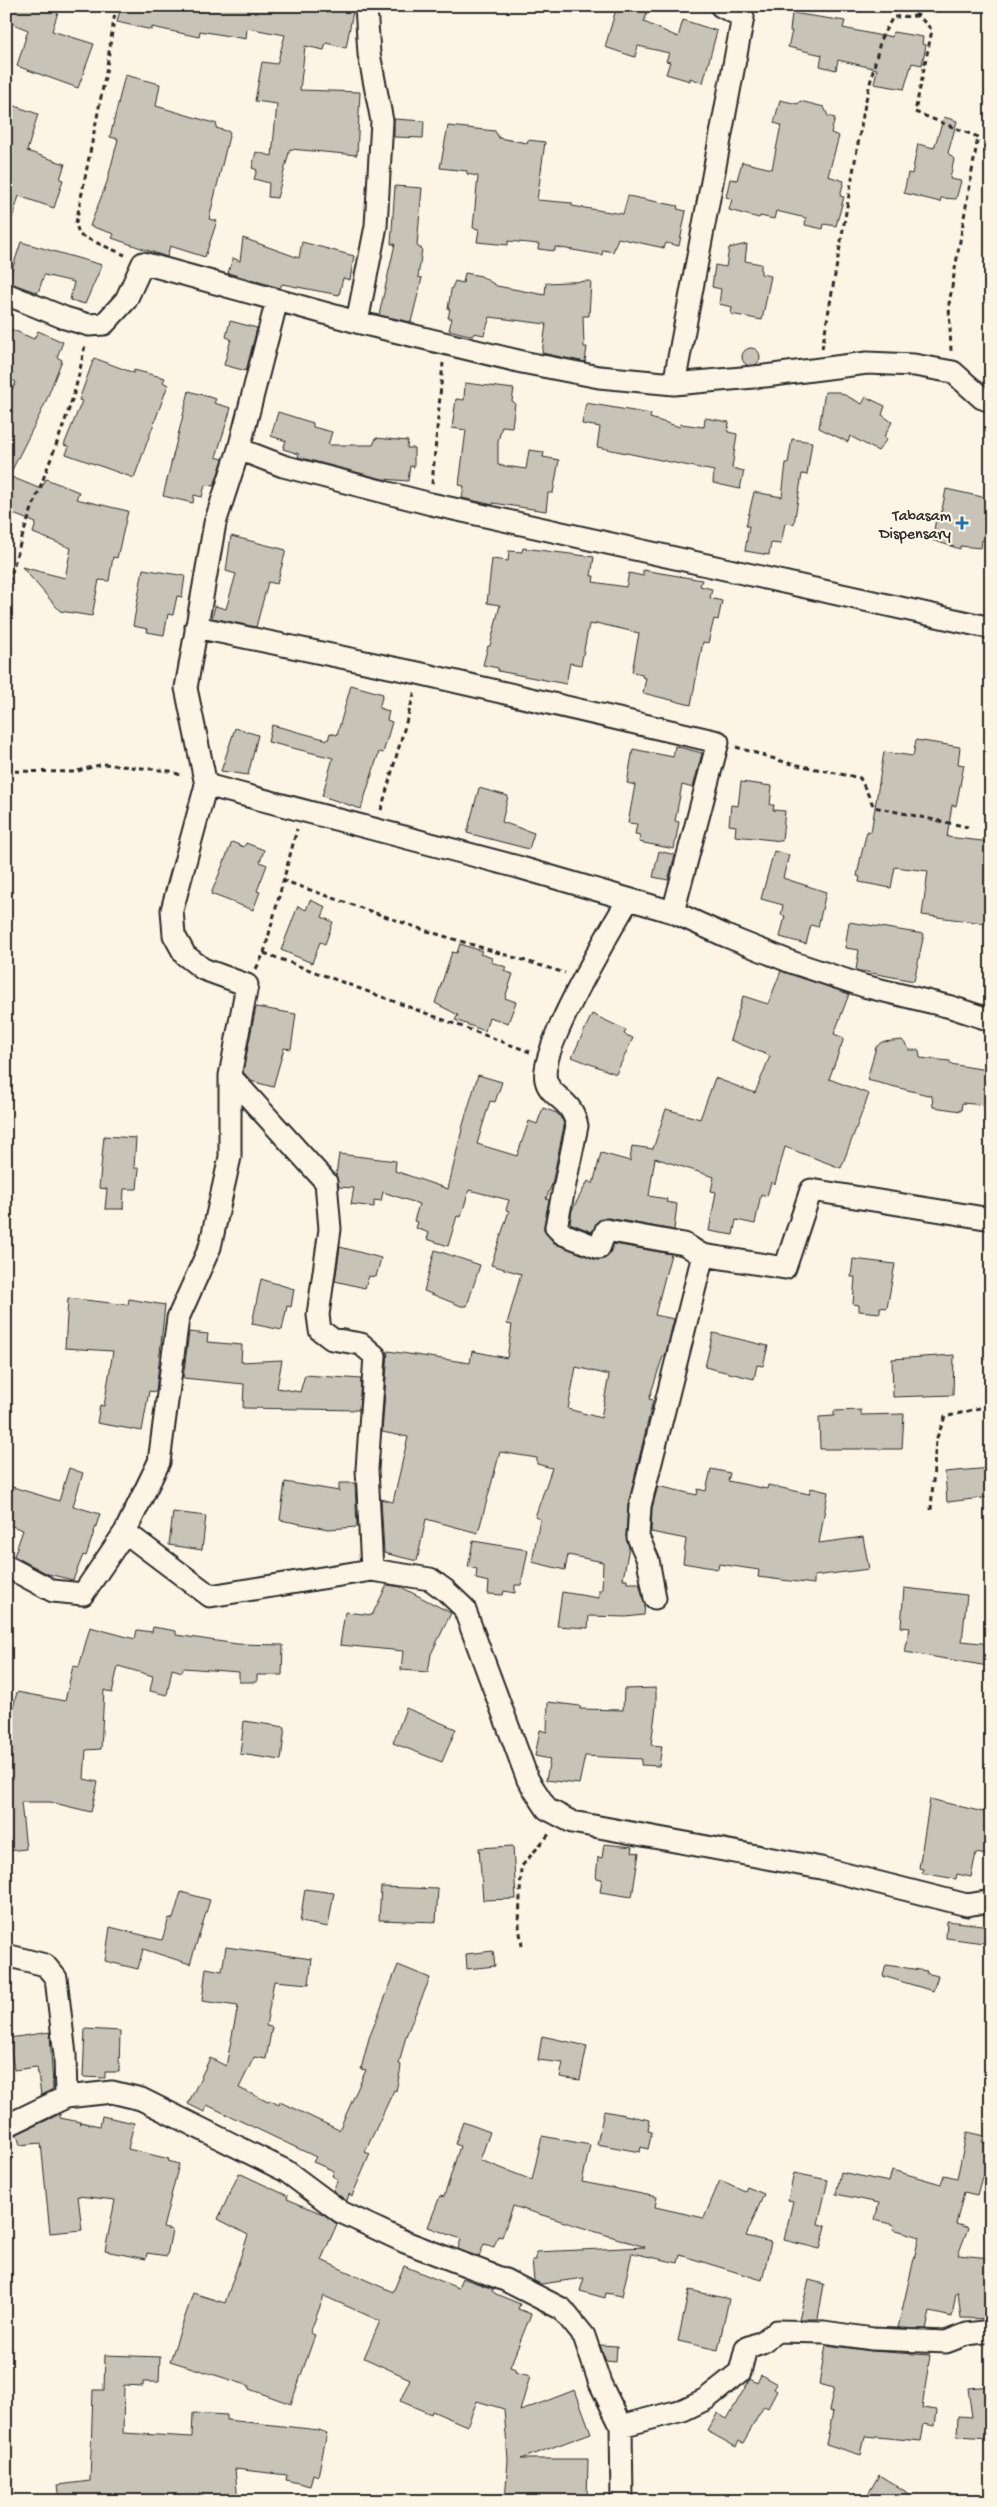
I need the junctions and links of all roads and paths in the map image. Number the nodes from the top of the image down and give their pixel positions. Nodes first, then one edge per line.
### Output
1 (116, 6) edge
2 (366, 6) edge
3 (721, 6) edge
4 (909, 6) edge
5 (920, 16) junction
6 (144, 263) junction
7 (6, 294) edge
8 (277, 300) junction
9 (356, 322) junction
10 (89, 325) junction
11 (445, 342) junction
12 (818, 369) junction
13 (953, 372) junction
14 (674, 384) junction
15 (991, 401) edge
16 (239, 449) junction
17 (430, 504) junction
18 (6, 600) edge
19 (196, 627) junction
20 (991, 628) edge
21 (418, 673) junction
22 (718, 742) junction
23 (6, 771) edge
24 (206, 785) junction
25 (302, 811) junction
26 (968, 827) dead end
27 (375, 830) junction
28 (282, 880) junction
29 (628, 900) junction
30 (673, 912) junction
31 (264, 953) junction
32 (582, 979) junction
33 (247, 985) junction
34 (991, 1020) edge
35 (547, 1058) junction
36 (230, 1076) junction
37 (991, 1219) edge
38 (703, 1255) junction
39 (991, 1405) edge
40 (931, 1510) dead end
41 (125, 1532) junction
42 (6, 1566) edge
43 (372, 1570) junction
44 (655, 1598) dead end
45 (572, 1822) junction
46 (991, 1901) edge
47 (522, 1946) dead end
48 (6, 1955) edge
49 (66, 2097) junction
50 (6, 2126) edge
51 (991, 2332) edge
52 (622, 2426) junction
53 (622, 2501) edge

1 - 6 path
2 - 9 street
3 - 14 street
4 - 5 path
5 - 12 path
5 - 13 path
6 - 8 street
6 - 10 street
7 - 10 street
8 - 9 street
8 - 16 street
9 - 11 street
10 - 18 path
11 - 14 street
11 - 17 path
12 - 13 street
12 - 14 street
13 - 15 street
16 - 17 street
16 - 19 street
17 - 20 street
19 - 21 street
19 - 24 street
21 - 22 street
21 - 27 path
22 - 26 path
22 - 30 street
23 - 24 path
24 - 25 street
24 - 33 street
25 - 27 street
25 - 28 path
27 - 29 street
28 - 31 path
28 - 32 path
29 - 30 street
29 - 32 street
30 - 34 street
31 - 33 path
31 - 35 path
32 - 35 street
33 - 36 street
35 - 38 street
36 - 41 street
36 - 43 street
37 - 38 street
38 - 44 street
39 - 40 path
41 - 42 street
41 - 43 street
43 - 45 street
45 - 46 street
45 - 47 path
48 - 49 street
49 - 50 street
49 - 52 street
51 - 52 street
52 - 53 street

